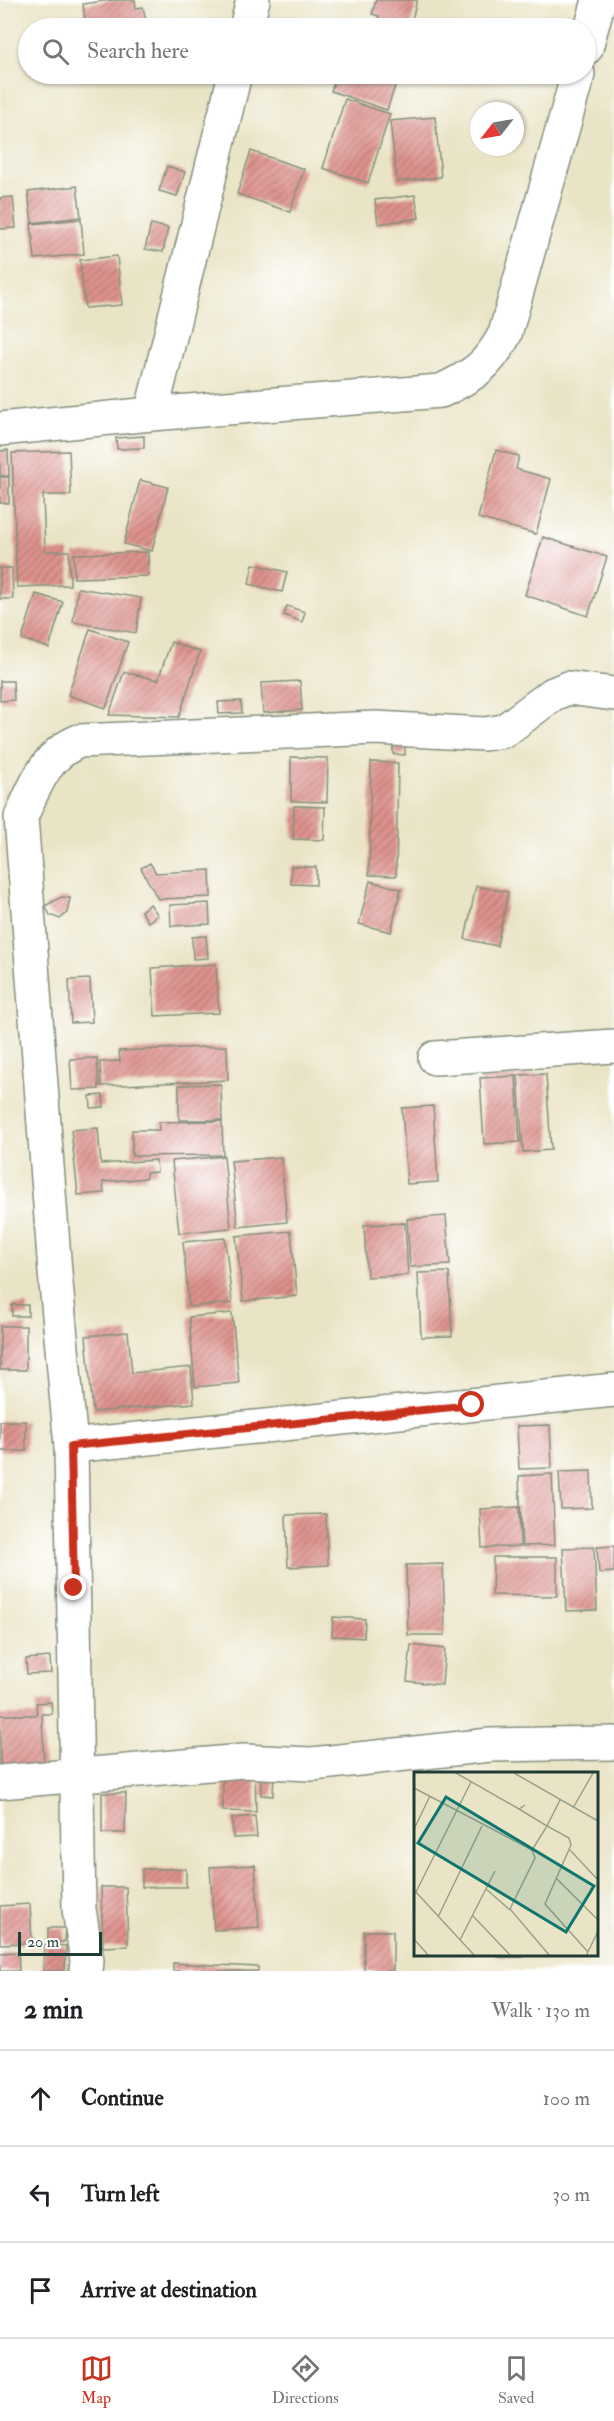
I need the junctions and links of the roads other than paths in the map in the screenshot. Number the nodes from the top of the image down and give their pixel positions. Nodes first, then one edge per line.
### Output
1 (253, 0) edge
2 (599, 0) edge
3 (248, 18) edge
4 (594, 18) edge
5 (233, 84) edge
6 (575, 84) edge
7 (151, 414) junction
8 (0, 429) edge
9 (614, 694) edge
10 (11, 817) edge
11 (614, 1046) edge
12 (435, 1058) dead end
13 (614, 1390) edge
14 (71, 1446) junction
15 (614, 1743) edge
16 (77, 1777) junction
17 (0, 1782) edge
18 (86, 1971) edge

1 - 3 street
2 - 4 street
5 - 7 street
6 - 7 street
7 - 8 street
9 - 10 street
10 - 14 street
11 - 12 street
13 - 14 street
14 - 16 street
15 - 16 street
16 - 17 street
16 - 18 street

